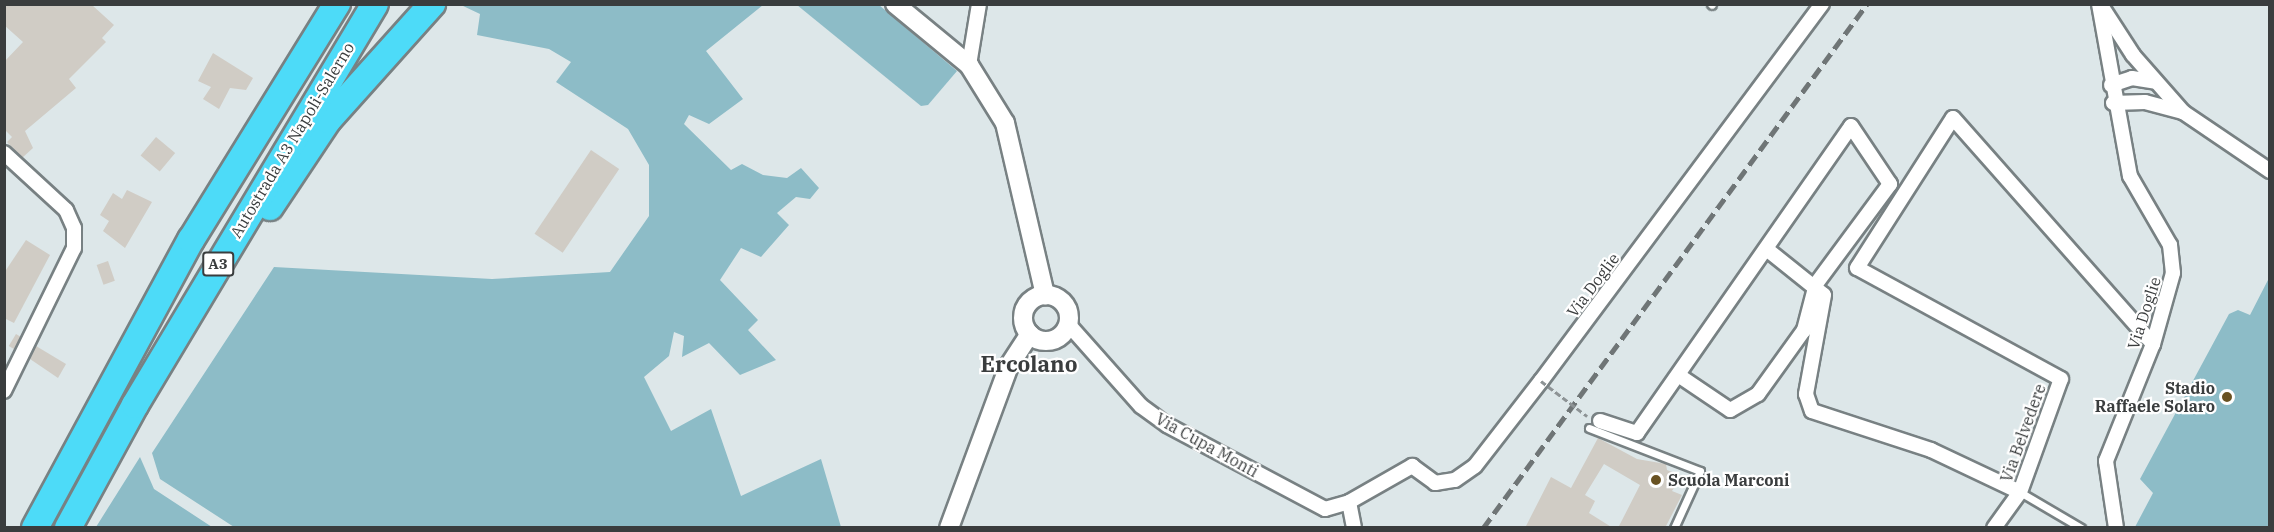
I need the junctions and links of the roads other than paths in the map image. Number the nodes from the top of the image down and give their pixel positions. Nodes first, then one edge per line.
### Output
1 (338, 4) edge
2 (375, 4) edge
3 (432, 4) edge
4 (895, 4) edge
5 (979, 4) edge
6 (1822, 4) edge
7 (2099, 4) edge
8 (969, 65) junction
9 (2156, 82) junction
10 (2111, 85) junction
11 (2113, 103) junction
12 (2183, 112) junction
13 (4, 153) edge
14 (2270, 171) edge
15 (1769, 251) junction
16 (1816, 284) junction
17 (1045, 295) junction
18 (1069, 325) junction
19 (1030, 334) junction
20 (2153, 344) junction
21 (1681, 377) junction
22 (4, 391) edge
23 (135, 405) junction
24 (1592, 421) joint
25 (2020, 492) junction
26 (1349, 502) junction
27 (35, 528) edge
28 (68, 528) edge
29 (949, 528) edge
30 (1354, 528) edge
31 (1674, 528) edge
32 (1994, 528) edge
33 (2081, 528) edge
34 (2116, 528) edge

1 - 27 highway, Autostrada A3 Napoli-Salerno / A3
2 - 23 highway, Autostrada A3 Napoli-Salerno / A3
3 - 23 highway
4 - 8 street
5 - 8 street
6 - 26 street, Via Doglie
7 - 9 street
7 - 10 street, Via Doglie
8 - 17 street
9 - 10 street
9 - 12 street
10 - 11 street, Via Doglie
11 - 12 street
11 - 20 street, Via Doglie
12 - 14 street
13 - 22 street
15 - 16 street
15 - 16 street
15 - 21 street
16 - 21 street
16 - 25 street
17 - 18 street
17 - 19 street
18 - 19 street
18 - 26 street, Via Cupa Monti
19 - 29 street
20 - 25 street, Via Belvedere
20 - 34 street, Via Doglie
21 - 24 street
23 - 28 highway, Autostrada A3 Napoli-Salerno / A3
24 - 31 lane
25 - 32 street, Via Belvedere
25 - 33 lane
26 - 30 street

